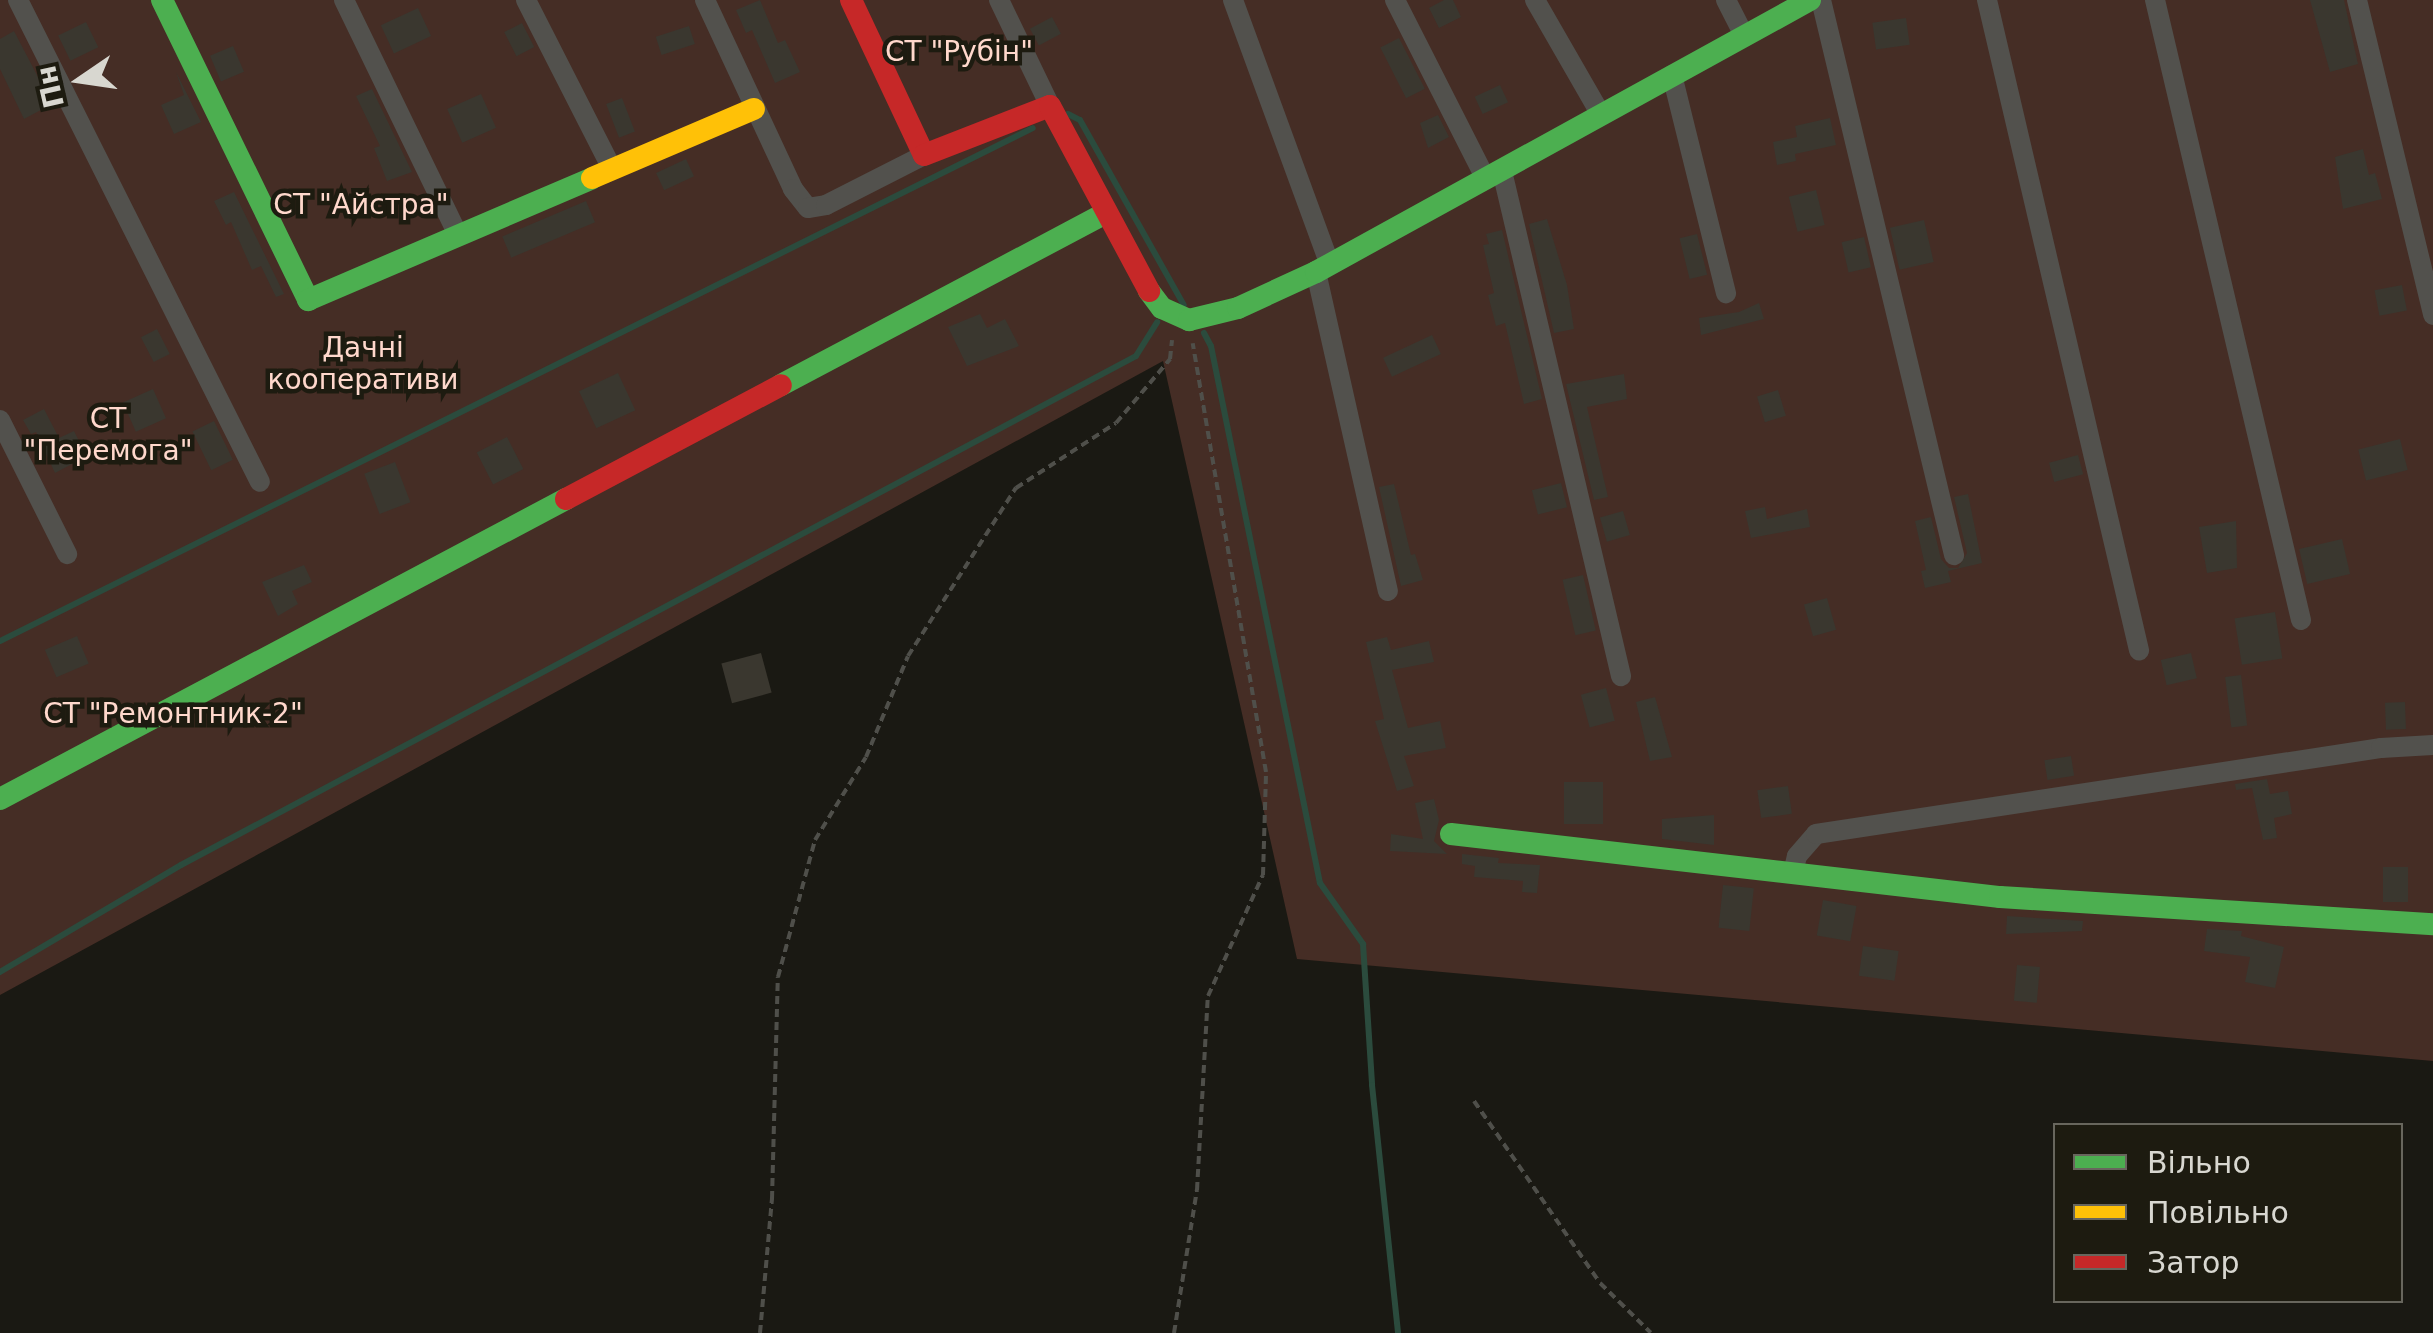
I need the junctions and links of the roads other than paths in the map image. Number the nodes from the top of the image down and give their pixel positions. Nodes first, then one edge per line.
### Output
1 (18, 0) edge
2 (162, 0) edge
3 (344, 0) edge
4 (526, 0) edge
5 (705, 0) edge
6 (851, 0) edge
7 (999, 0) edge
8 (1233, 0) edge
9 (1395, 0) edge
10 (1536, 0) edge
11 (1726, 0) edge
12 (1810, 0) edge
13 (1821, 0) edge
14 (1987, 0) edge
15 (2155, 0) edge
16 (2357, 0) edge
17 (1744, 34) junction
18 (1672, 74) junction
19 (1050, 106) junction
20 (754, 109) junction
21 (1601, 115) junction
22 (924, 156) junction
23 (612, 169) junction
24 (1494, 175) junction
25 (1106, 214) junction
26 (458, 235) junction
27 (1322, 268) junction
28 (1726, 293) dead end
29 (2433, 314) edge
30 (0, 420) edge
31 (260, 482) dead end
32 (67, 554) dead end
33 (1954, 556) dead end
34 (1388, 591) dead end
35 (2300, 620) dead end
36 (2139, 650) dead end
37 (1620, 676) dead end
38 (2433, 745) edge
39 (0, 799) edge
40 (1451, 834) dead end
41 (1794, 873) junction
42 (2433, 924) edge

1 - 31 street
2 - 26 street
3 - 26 street
4 - 23 street
5 - 20 street
6 - 22 street
7 - 19 street
8 - 27 street
9 - 24 street
10 - 21 street
11 - 17 street
12 - 17 street
13 - 33 street
14 - 36 street
15 - 35 street
16 - 29 street
17 - 18 street
18 - 21 street
18 - 28 street
19 - 22 street
19 - 25 street
20 - 22 street
20 - 23 street
21 - 24 street
23 - 26 street
24 - 27 street
24 - 37 street
25 - 27 street
25 - 39 street
27 - 34 street
30 - 32 street
38 - 41 street
40 - 41 street
41 - 42 street

